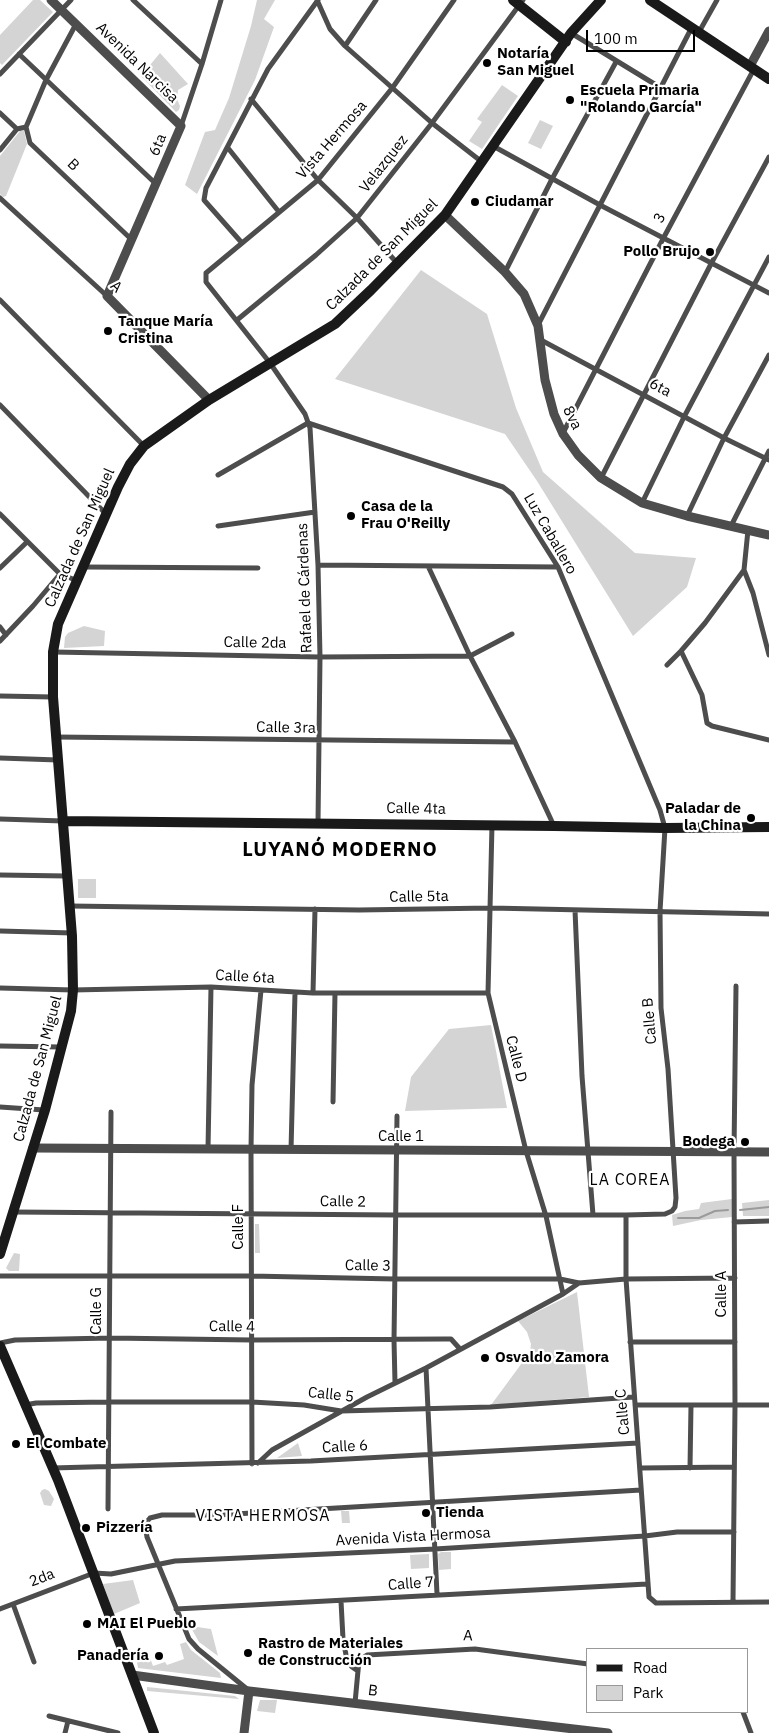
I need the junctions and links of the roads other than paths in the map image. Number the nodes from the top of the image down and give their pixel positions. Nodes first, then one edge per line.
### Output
1 (51, 0) edge
2 (71, 0) edge
3 (133, 0) edge
4 (318, 0) edge
5 (376, 0) edge
6 (454, 0) edge
7 (601, 0) edge
8 (650, 0) edge
9 (717, 0) edge
10 (219, 1) edge
11 (518, 2) edge
12 (62, 10) junction
13 (76, 23) junction
14 (695, 29) junction
15 (769, 31) edge
16 (568, 37) junction
17 (345, 46) junction
18 (19, 54) junction
19 (616, 62) junction
20 (202, 64) junction
21 (752, 67) junction
22 (0, 74) edge
23 (769, 79) edge
24 (46, 80) junction
25 (392, 88) junction
26 (661, 88) junction
27 (252, 99) junction
28 (0, 113) edge
29 (432, 123) junction
30 (181, 126) junction
31 (26, 127) junction
32 (17, 129) junction
33 (492, 146) junction
34 (228, 148) junction
35 (0, 150) edge
36 (769, 157) edge
37 (482, 162) junction
38 (552, 179) junction
39 (318, 180) junction
40 (156, 184) junction
41 (0, 199) edge
42 (600, 204) junction
43 (278, 212) junction
44 (444, 215) junction
45 (357, 218) junction
46 (664, 238) junction
47 (132, 241) junction
48 (242, 243) junction
49 (769, 257) edge
50 (712, 262) junction
51 (398, 263) junction
52 (505, 272) junction
53 (754, 285) junction
54 (769, 293) edge
55 (107, 296) junction
56 (0, 300) edge
57 (237, 320) junction
58 (538, 326) junction
59 (538, 338) junction
60 (769, 355) edge
61 (270, 363) junction
62 (595, 370) junction
63 (644, 395) junction
64 (209, 400) junction
65 (0, 405) edge
66 (684, 417) junction
67 (308, 423) junction
68 (563, 434) junction
69 (724, 438) junction
70 (144, 446) junction
71 (769, 451) edge
72 (767, 458) edge
73 (218, 475) dead end
74 (601, 478) junction
75 (642, 503) junction
76 (315, 512) junction
77 (0, 514) edge
78 (106, 514) junction
79 (687, 516) junction
80 (218, 526) dead end
81 (730, 527) junction
82 (748, 530) junction
83 (769, 535) edge
84 (27, 542) junction
85 (318, 565) junction
86 (428, 566) junction
87 (558, 566) junction
88 (84, 567) junction
89 (0, 568) edge
90 (258, 568) dead end
91 (744, 570) junction
92 (60, 574) junction
93 (78, 581) junction
94 (0, 627) edge
95 (512, 634) dead end
96 (6, 635) junction
97 (0, 641) edge
98 (681, 651) junction
99 (53, 652) junction
100 (769, 655) edge
101 (470, 656) junction
102 (320, 657) junction
103 (667, 664) dead end
104 (0, 696) edge
105 (53, 697) junction
106 (56, 737) junction
107 (769, 740) edge
108 (318, 741) junction
109 (515, 742) junction
110 (0, 758) edge
111 (58, 760) junction
112 (0, 819) edge
113 (63, 821) junction
114 (318, 823) junction
115 (492, 825) junction
116 (554, 826) junction
117 (769, 827) edge
118 (665, 828) junction
119 (0, 875) edge
120 (67, 876) junction
121 (69, 906) junction
122 (491, 908) junction
123 (315, 909) junction
124 (576, 910) junction
125 (660, 911) junction
126 (769, 914) edge
127 (0, 931) edge
128 (72, 934) junction
129 (736, 986) dead end
130 (211, 987) junction
131 (0, 988) edge
132 (73, 990) junction
133 (262, 990) junction
134 (295, 993) junction
135 (313, 993) junction
136 (335, 993) junction
137 (488, 993) junction
138 (0, 1046) edge
139 (61, 1048) junction
140 (333, 1102) dead end
141 (0, 1107) edge
142 (44, 1110) junction
143 (111, 1112) dead end
144 (397, 1116) dead end
145 (33, 1148) junction
146 (110, 1148) junction
147 (208, 1150) junction
148 (251, 1150) junction
149 (291, 1150) junction
150 (396, 1151) junction
151 (526, 1151) junction
152 (588, 1151) junction
153 (672, 1151) junction
154 (734, 1152) junction
155 (769, 1152) edge
156 (672, 1211) joint
157 (13, 1212) junction
158 (110, 1213) junction
159 (251, 1213) junction
160 (395, 1215) junction
161 (593, 1215) junction
162 (626, 1215) junction
163 (546, 1216) junction
164 (769, 1221) edge
165 (734, 1222) junction
166 (0, 1254) edge
167 (0, 1276) edge
168 (110, 1276) junction
169 (252, 1276) junction
170 (735, 1278) junction
171 (395, 1279) junction
172 (560, 1279) junction
173 (626, 1279) junction
174 (579, 1283) junction
175 (563, 1294) junction
176 (110, 1338) junction
177 (252, 1340) junction
178 (394, 1340) junction
179 (630, 1342) junction
180 (735, 1342) junction
181 (0, 1344) edge
182 (460, 1349) junction
183 (3, 1362) edge
184 (426, 1368) junction
185 (395, 1383) junction
186 (634, 1397) junction
187 (109, 1402) junction
188 (252, 1402) junction
189 (25, 1405) junction
190 (635, 1405) junction
191 (691, 1405) junction
192 (735, 1405) junction
193 (769, 1405) edge
194 (427, 1409) junction
195 (341, 1412) junction
196 (638, 1443) junction
197 (430, 1454) junction
198 (255, 1463) junction
199 (109, 1466) junction
200 (734, 1467) junction
201 (52, 1468) junction
202 (641, 1468) junction
203 (690, 1468) junction
204 (641, 1490) junction
205 (432, 1501) junction
206 (108, 1509) dead end
207 (734, 1532) junction
208 (645, 1536) junction
209 (435, 1549) junction
210 (159, 1564) junction
211 (94, 1573) junction
212 (647, 1584) junction
213 (437, 1594) junction
214 (340, 1601) junction
215 (733, 1601) junction
216 (769, 1602) edge
217 (13, 1604) junction
218 (0, 1609) edge
219 (176, 1609) junction
220 (34, 1662) dead end
221 (586, 1664) edge
222 (358, 1671) junction
223 (132, 1675) junction
224 (249, 1691) junction
225 (355, 1703) junction
226 (743, 1713) edge
227 (49, 1716) dead end
228 (68, 1721) junction
229 (65, 1733) edge
230 (118, 1733) edge
231 (154, 1733) edge
232 (244, 1733) edge
233 (608, 1733) edge
234 (612, 1733) edge
235 (751, 1733) edge

1 - 12 street, Avenida Narcisa
2 - 12 street
3 - 20 street
4 - 17 street
4 - 27 street
5 - 17 street
6 - 25 street, Vista Hermosa
7 - 16 main road, Calzada de San Miguel
8 - 14 main road
9 - 14 street
10 - 20 street, 6ta
11 - 16 main road
11 - 29 street, Velazquez
12 - 13 street, Avenida Narcisa
12 - 18 street
13 - 24 street
13 - 30 street, Avenida Narcisa
14 - 21 main road
14 - 26 street
15 - 21 street
16 - 19 street
16 - 33 main road, Calzada de San Miguel
17 - 25 street
18 - 22 street
18 - 24 street
19 - 26 street
19 - 38 street
20 - 30 street, 6ta
21 - 23 main road
21 - 46 street, 3
24 - 31 street
24 - 40 street
25 - 29 street
25 - 39 street, Vista Hermosa
26 - 42 street
27 - 34 street
27 - 39 street
28 - 32 street
29 - 37 street
29 - 45 street, Velazquez
30 - 40 street, 6ta
31 - 32 street
31 - 47 street, B
32 - 35 street
33 - 37 main road, Calzada de San Miguel
33 - 38 street
34 - 43 street
34 - 48 street
36 - 50 street
37 - 44 main road, Calzada de San Miguel
38 - 42 street
38 - 52 street
39 - 43 street, Vista Hermosa
39 - 45 street
40 - 47 street, 6ta
41 - 55 street, A
42 - 46 street
42 - 58 street
43 - 48 street, Vista Hermosa
44 - 51 main road, Calzada de San Miguel
44 - 52 street, 8va
45 - 51 street
45 - 57 street, Velazquez
46 - 50 street
46 - 62 street, 3
47 - 55 street, 6ta
48 - 57 street, Vista Hermosa
49 - 53 street
50 - 53 street
50 - 63 street
51 - 61 main road, Calzada de San Miguel
52 - 58 street, 8va
53 - 54 street
53 - 66 street
55 - 64 street, A
56 - 70 street
57 - 61 street
58 - 59 street, 8va
59 - 62 street, 6ta
59 - 68 street, 8va
60 - 69 street
61 - 64 main road, Calzada de San Miguel
61 - 67 street, Rafael de Cárdenas
62 - 63 street, 6ta
62 - 68 street, 3
63 - 66 street, 6ta
63 - 74 street
64 - 70 main road, Calzada de San Miguel
65 - 78 street
66 - 69 street, 6ta
66 - 75 street
67 - 73 street
67 - 76 street, Rafael de Cárdenas
67 - 87 street, Luz Caballero
68 - 74 street, 8va
69 - 72 street, 6ta
69 - 79 street
70 - 78 main road, Calzada de San Miguel
71 - 72 street
72 - 81 street
74 - 75 street, 8va
75 - 79 street, 8va
76 - 80 street
76 - 85 street, Rafael de Cárdenas
77 - 84 street
78 - 88 main road, Calzada de San Miguel
79 - 81 street, 8va
81 - 82 street, 8va
82 - 83 street, 8va
82 - 91 street
84 - 89 street
84 - 92 street
85 - 86 street
85 - 102 street, Rafael de Cárdenas
86 - 87 street
86 - 101 street
87 - 118 street, Luz Caballero
88 - 90 street
88 - 93 main road, Calzada de San Miguel
91 - 98 street
91 - 100 street
92 - 93 street
92 - 96 street
93 - 99 main road, Calzada de San Miguel
94 - 96 street
95 - 101 street, Calle 2da
96 - 97 street
98 - 103 street
98 - 107 street
99 - 102 street, Calle 2da
99 - 105 main road, Calzada de San Miguel
101 - 102 street, Calle 2da
101 - 109 street
102 - 108 street, Rafael de Cárdenas
104 - 105 street
105 - 106 main road, Calzada de San Miguel
106 - 108 street, Calle 3ra
106 - 111 main road, Calzada de San Miguel
108 - 109 street, Calle 3ra
108 - 114 street, Rafael de Cárdenas
109 - 116 street
110 - 111 street
111 - 113 main road, Calzada de San Miguel
112 - 113 street
113 - 114 main road, Calle 4ta
113 - 120 main road, Calzada de San Miguel
114 - 115 main road, Calle 4ta
115 - 116 main road, Calle 4ta
115 - 122 street, Calle D
116 - 118 main road, Calle 4ta
117 - 118 main road, Calle 4ta
118 - 125 street, Calle B
119 - 120 street
120 - 121 main road, Calzada de San Miguel
121 - 123 street, Calle 5ta
121 - 128 main road, Calzada de San Miguel
122 - 123 street, Calle 5ta
122 - 124 street, Calle 5ta
122 - 137 street, Calle D
123 - 135 street
124 - 125 street, Calle 5ta
124 - 152 street
125 - 126 street, Calle 5ta
125 - 153 street, Calle B
127 - 128 street
128 - 132 main road, Calzada de San Miguel
129 - 154 street, Calle A
130 - 132 street, Calle 6ta
130 - 133 street, Calle 6ta
130 - 147 street
131 - 132 street, Calle 6ta
132 - 139 main road, Calzada de San Miguel
133 - 134 street, Calle 6ta
133 - 148 street, Calle F
134 - 135 street, Calle 6ta
134 - 149 street
135 - 136 street, Calle 6ta
136 - 137 street, Calle 6ta
136 - 140 street
137 - 151 street, Calle D
138 - 139 street
139 - 142 main road, Calzada de San Miguel
141 - 142 street
142 - 145 main road, Calzada de San Miguel
143 - 146 street, Calle G
144 - 150 street
145 - 146 street, Calle 1
145 - 157 main road, Calzada de San Miguel
146 - 147 street, Calle 1
146 - 158 street, Calle G
147 - 148 street, Calle 1
148 - 149 street, Calle 1
148 - 159 street, Calle F
149 - 150 street, Calle 1
150 - 151 street, Calle 1
150 - 160 street
151 - 152 street, Calle 1
151 - 163 street, Calle D
152 - 153 street, Calle 1
152 - 161 street
153 - 154 street, Calle 1
153 - 156 street, Calle B
154 - 155 street, Calle 1
154 - 165 street, Calle A
156 - 162 street, Calle 2
157 - 158 street, Calle 2
157 - 166 main road, Calzada de San Miguel
158 - 159 street, Calle 2
158 - 168 street, Calle G
159 - 160 street, Calle 2
159 - 169 street, Calle F
160 - 163 street, Calle 2
160 - 171 street
161 - 162 street, Calle 2
161 - 163 street, Calle 2
162 - 173 street, Calle C
163 - 172 street, Calle D
164 - 165 street
165 - 170 street, Calle A
167 - 168 street, Calle 3
168 - 169 street, Calle 3
168 - 176 street, Calle G
169 - 171 street, Calle 3
169 - 177 street, Calle F
170 - 173 street, Calle 3
170 - 180 street, Calle A
171 - 172 street, Calle 3
171 - 178 street
172 - 174 street, Calle 3
172 - 175 street, Calle D
173 - 174 street, Calle 3
173 - 179 street, Calle C
174 - 175 street
175 - 182 street
176 - 177 street, Calle 4
176 - 181 street, Calle 4
176 - 187 street, Calle G
177 - 178 street, Calle 4
177 - 188 street, Calle F
178 - 182 street, Calle 4
178 - 185 street
179 - 180 street
179 - 186 street, Calle C
180 - 192 street, Calle A
181 - 183 main road
182 - 184 street
183 - 189 main road
184 - 185 street
184 - 194 street
185 - 195 street
186 - 190 street, Calle C
186 - 194 street, Calle 5
187 - 188 street, Calle 5
187 - 189 street, Calle 5
187 - 199 street, Calle G
188 - 195 street, Calle 5
188 - 198 street, Calle F
189 - 201 main road
190 - 191 street
190 - 196 street, Calle C
191 - 192 street
191 - 203 street
192 - 193 street
192 - 200 street, Calle A
194 - 195 street, Calle 5
194 - 197 street
195 - 198 street
196 - 197 street, Calle 6
196 - 202 street, Calle C
197 - 198 street, Calle 6
197 - 205 street
198 - 199 street, Calle 6
199 - 201 street, Calle 6
199 - 206 street, Calle G
200 - 203 street
200 - 207 street, Calle A
201 - 211 main road
202 - 203 street
202 - 204 street, Calle C
204 - 205 street
204 - 208 street, Calle C
205 - 209 street
205 - 210 street
207 - 208 street, Avenida Vista Hermosa
207 - 215 street, Calle A
208 - 209 street, Avenida Vista Hermosa
208 - 212 street, Calle C
209 - 210 street, Avenida Vista Hermosa
209 - 213 street
210 - 211 street, Avenida Vista Hermosa
210 - 219 street
211 - 217 street, 2da
211 - 223 main road
212 - 213 street, Calle 7
212 - 215 street, Calle C
213 - 214 street, Calle 7
214 - 219 street, Calle 7
214 - 222 street
215 - 216 street
217 - 218 street, 2da
217 - 220 street
219 - 224 street
221 - 222 street, A
222 - 225 street
223 - 224 street, B
223 - 231 main road
224 - 225 street, B
224 - 232 street
225 - 233 street, B
226 - 235 street
227 - 228 street
228 - 229 street
228 - 230 street
233 - 234 street, B

